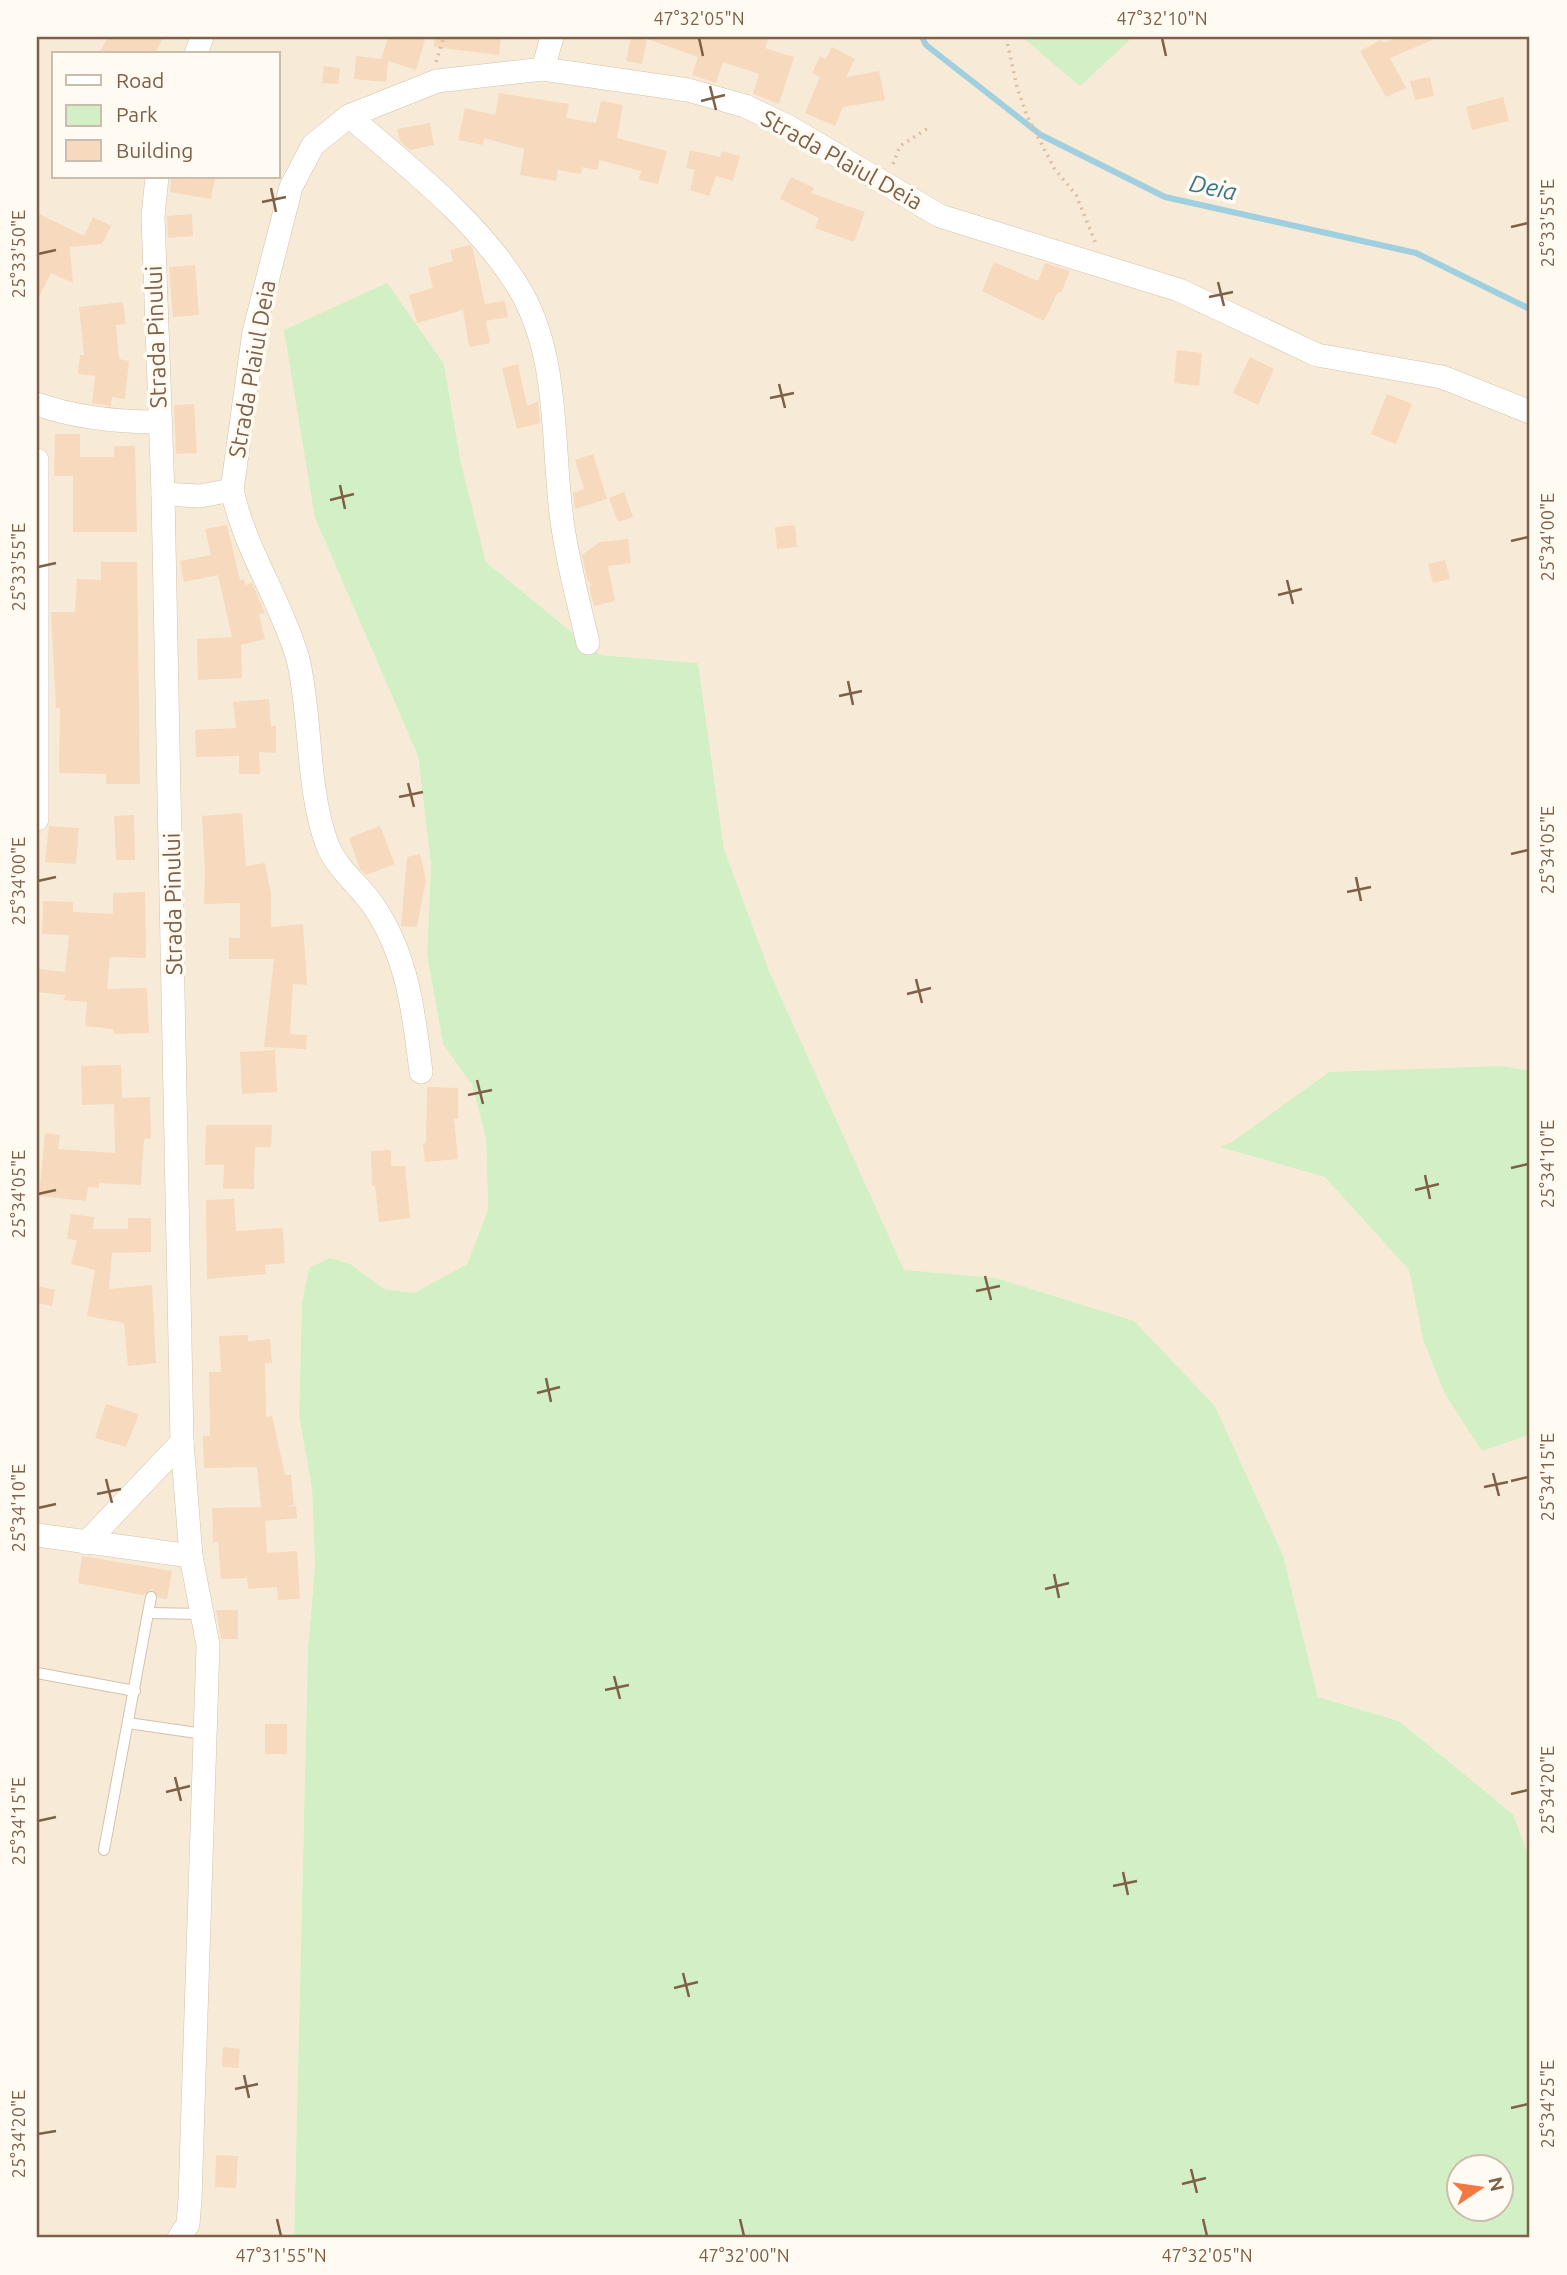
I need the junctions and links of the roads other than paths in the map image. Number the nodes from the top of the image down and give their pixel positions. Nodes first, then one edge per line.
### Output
1 (552, 37) edge
2 (543, 69) junction
3 (349, 116) junction
4 (158, 178) edge
5 (37, 404) edge
6 (1530, 412) edge
7 (159, 422) junction
8 (37, 460) edge
9 (232, 489) junction
10 (163, 494) junction
11 (588, 643) dead end
12 (37, 819) edge
13 (421, 1072) dead end
14 (182, 1442) junction
15 (37, 1535) edge
16 (86, 1543) junction
17 (191, 1556) junction
18 (152, 1597) dead end
19 (149, 1613) junction
20 (204, 1614) junction
21 (37, 1673) edge
22 (135, 1691) junction
23 (128, 1723) junction
24 (204, 1734) junction
25 (104, 1850) dead end
26 (179, 2238) edge

1 - 2 street
2 - 3 street, Strada Plaiul Deia
2 - 6 street, Strada Plaiul Deia
3 - 9 street, Strada Plaiul Deia
3 - 11 street
4 - 7 street, Strada Pinului
5 - 7 street
7 - 10 street, Strada Pinului
8 - 12 street
9 - 10 street, Strada Plaiul Deia
9 - 13 street
10 - 14 street, Strada Pinului
14 - 16 street
14 - 17 street, Strada Pinului
15 - 16 street
16 - 17 street
17 - 20 street, Strada Pinului
18 - 19 lane
19 - 20 lane
19 - 22 lane
20 - 24 street, Strada Pinului
21 - 22 lane
22 - 23 lane
23 - 24 lane
23 - 25 lane
24 - 26 street, Strada Pinului

